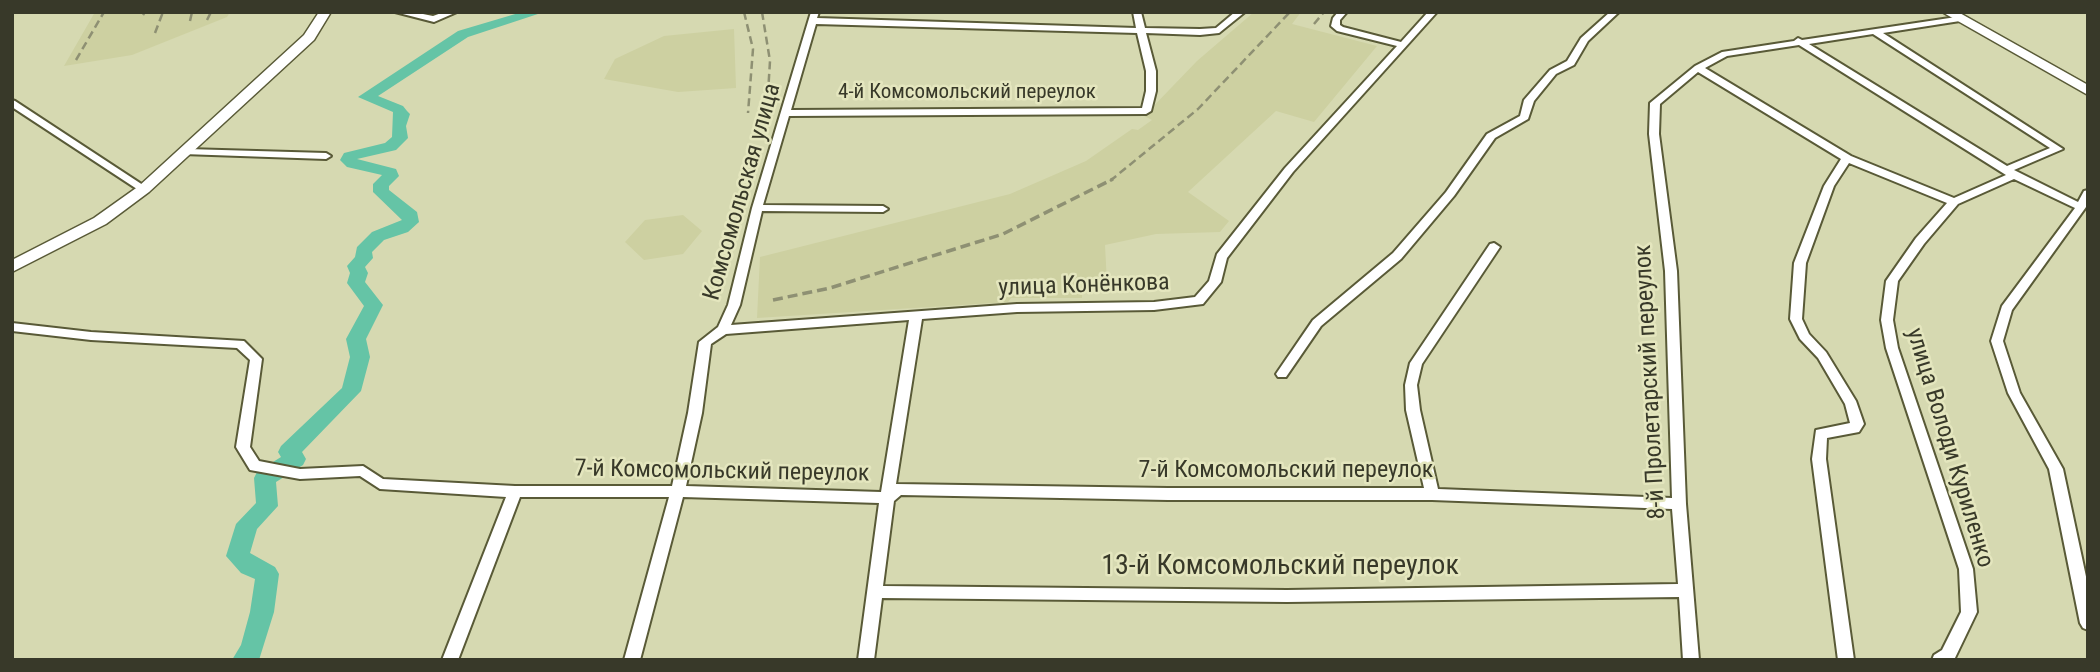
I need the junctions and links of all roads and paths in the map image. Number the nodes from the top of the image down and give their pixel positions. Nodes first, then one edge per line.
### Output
1 (325, 12) edge
2 (399, 12) edge
3 (453, 12) edge
4 (996, 12) edge
5 (1137, 12) edge
6 (1241, 12) edge
7 (1343, 12) edge
8 (1433, 12) edge
9 (1615, 12) edge
10 (1954, 15) edge
11 (814, 17) edge
12 (996, 25) junction
13 (1140, 30) junction
14 (1874, 31) junction
15 (1798, 41) junction
16 (1402, 46) junction
17 (1698, 68) junction
18 (2088, 91) edge
19 (12, 103) edge
20 (787, 113) junction
21 (187, 152) junction
22 (326, 156) dead end
23 (1847, 159) junction
24 (2010, 172) junction
25 (144, 189) junction
26 (2088, 193) edge
27 (1954, 202) junction
28 (2081, 207) junction
29 (757, 208) junction
30 (883, 209) dead end
31 (1494, 247) dead end
32 (12, 267) edge
33 (916, 317) junction
34 (12, 327) edge
35 (723, 330) junction
36 (1282, 374) dead end
37 (678, 491) junction
38 (515, 492) junction
39 (1432, 494) junction
40 (887, 498) junction
41 (1679, 504) junction
42 (1685, 590) junction
43 (875, 592) junction
44 (2088, 623) edge
45 (450, 660) edge
46 (632, 660) edge
47 (866, 660) edge
48 (1690, 660) edge
49 (1846, 660) edge
50 (1940, 660) edge

1 - 21 street
2 - 3 street
4 - 12 street
5 - 13 street
6 - 13 street
7 - 16 street
8 - 16 street, улица Конёнкова
9 - 36 street
10 - 14 street
10 - 18 street
11 - 12 street
11 - 20 street, Комсомольская улица
12 - 13 street
13 - 20 street, 4-й Комсомольский переулок
14 - 15 street
14 - 24 street, улица Володи Куриленко
15 - 17 street
15 - 24 street
16 - 33 street, улица Конёнкова
17 - 23 street
17 - 41 street, 8-й Пролетарский переулок
19 - 25 street
20 - 29 street, Комсомольская улица
21 - 22 street
21 - 25 street
23 - 27 street
23 - 49 street
24 - 27 street, улица Володи Куриленко
24 - 28 street
25 - 32 street
26 - 28 street
27 - 50 street, улица Володи Куриленко
28 - 44 street
29 - 30 street
29 - 35 street, Комсомольская улица
31 - 39 street
33 - 35 street, улица Конёнкова
33 - 40 street
34 - 38 street, 7-й Комсомольский переулок
35 - 37 street, Комсомольская улица
37 - 38 street, 7-й Комсомольский переулок
37 - 40 street, 7-й Комсомольский переулок
37 - 46 street, Комсомольская улица
38 - 45 street
39 - 40 street, 7-й Комсомольский переулок
39 - 41 street, 7-й Комсомольский переулок
40 - 43 street
41 - 42 street, 8-й Пролетарский переулок
42 - 43 street, 13-й Комсомольский переулок
42 - 48 street, 8-й Пролетарский переулок
43 - 47 street

